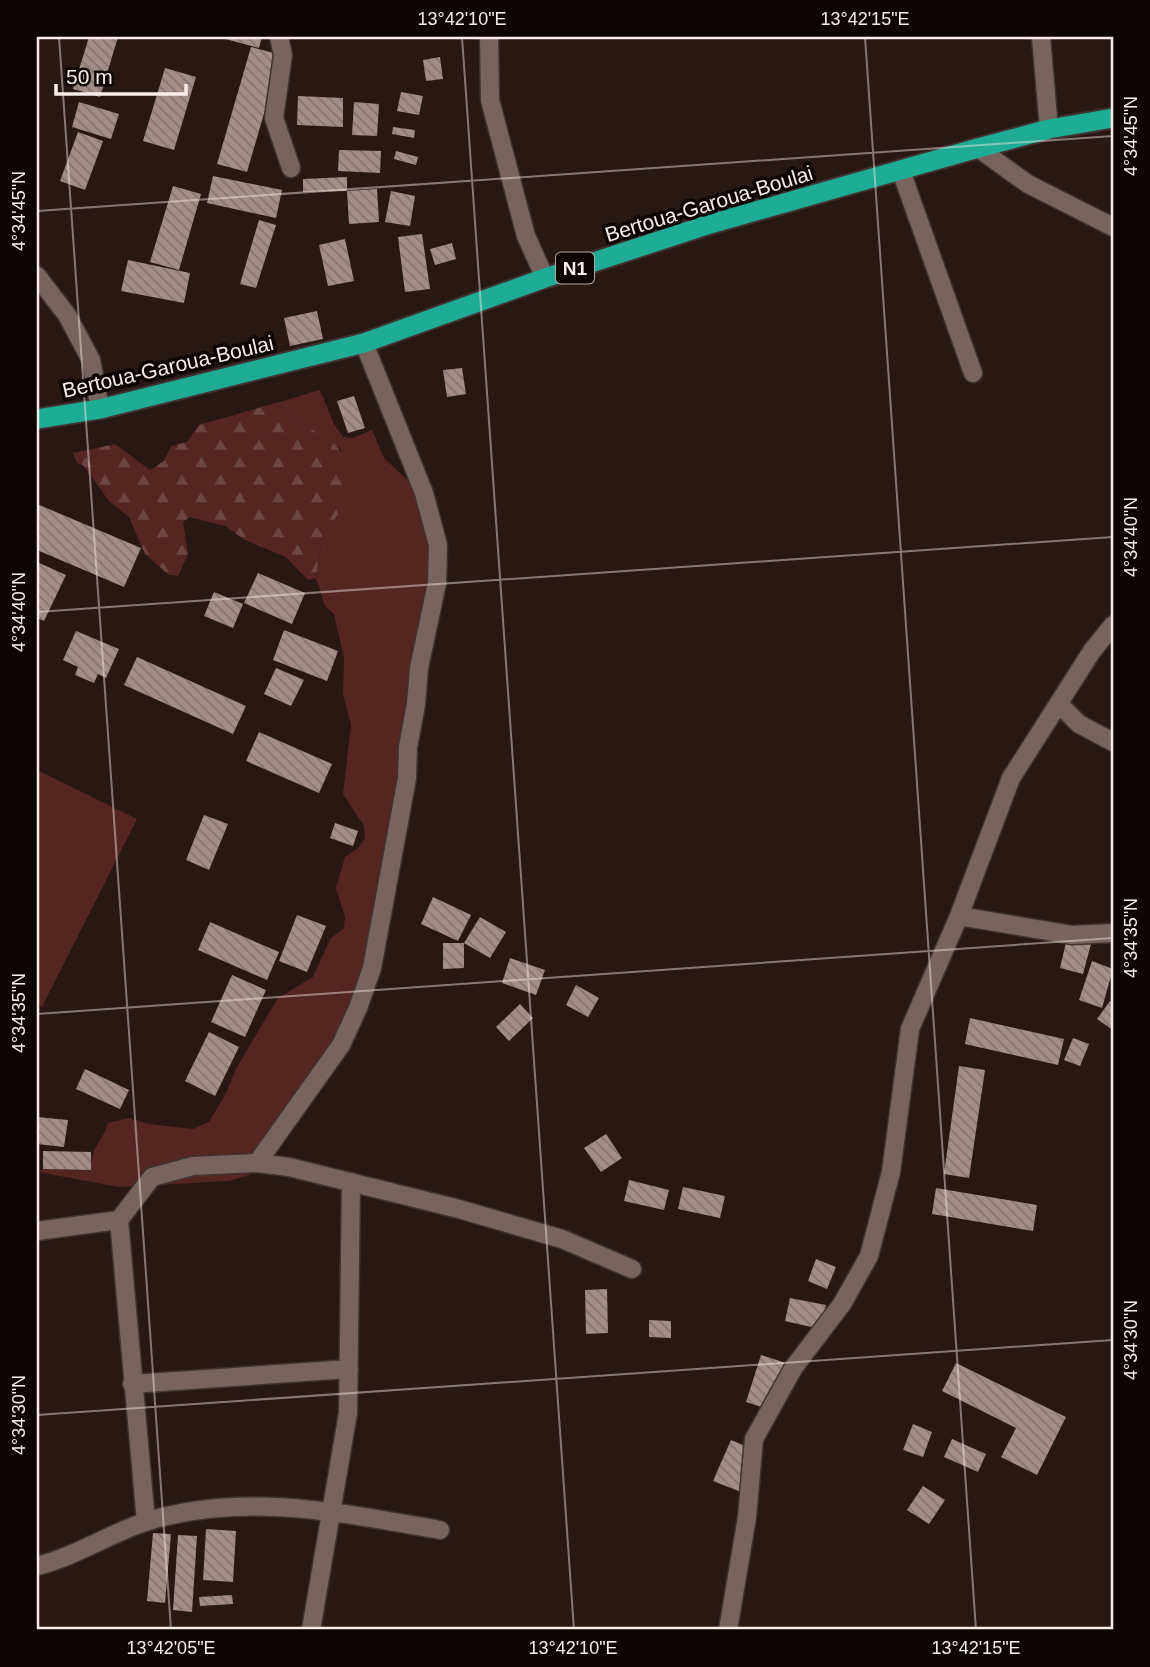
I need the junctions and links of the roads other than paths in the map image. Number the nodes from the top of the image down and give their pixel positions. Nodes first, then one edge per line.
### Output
1 (279, 37) edge
2 (489, 37) edge
3 (1041, 37) edge
4 (1113, 118) edge
5 (1049, 129) junction
6 (978, 148) junction
7 (291, 169) dead end
8 (901, 172) junction
9 (1113, 226) edge
10 (37, 276) edge
11 (545, 278) junction
12 (364, 343) junction
13 (973, 373) dead end
14 (100, 409) junction
15 (37, 419) edge
16 (1113, 625) edge
17 (1059, 704) junction
18 (1113, 742) edge
19 (959, 916) junction
20 (1113, 933) edge
21 (257, 1163) junction
22 (351, 1182) junction
23 (119, 1220) junction
24 (37, 1231) edge
25 (632, 1269) dead end
26 (349, 1369) junction
27 (132, 1384) junction
28 (331, 1511) junction
29 (146, 1522) junction
30 (440, 1530) dead end
31 (37, 1566) edge
32 (311, 1630) edge
33 (728, 1630) edge

1 - 7 street
2 - 11 street
3 - 5 street
4 - 5 highway, Bertoua-Garoua-Boulai / N1
5 - 6 highway, Bertoua-Garoua-Boulai / N1
6 - 8 highway, Bertoua-Garoua-Boulai / N1
6 - 9 street
8 - 11 highway, Bertoua-Garoua-Boulai / N1
8 - 13 street
10 - 14 street
11 - 12 highway, Bertoua-Garoua-Boulai / N1
12 - 14 highway, Bertoua-Garoua-Boulai / N1
12 - 21 street
14 - 15 highway, Bertoua-Garoua-Boulai / N1
16 - 17 street
17 - 18 street
17 - 19 street
19 - 20 street
19 - 33 street
21 - 22 street
21 - 23 street
22 - 25 street
22 - 26 street
23 - 24 street
23 - 27 street
26 - 27 street
26 - 28 street
27 - 29 street
28 - 29 street
28 - 30 street
28 - 32 street
29 - 31 street

